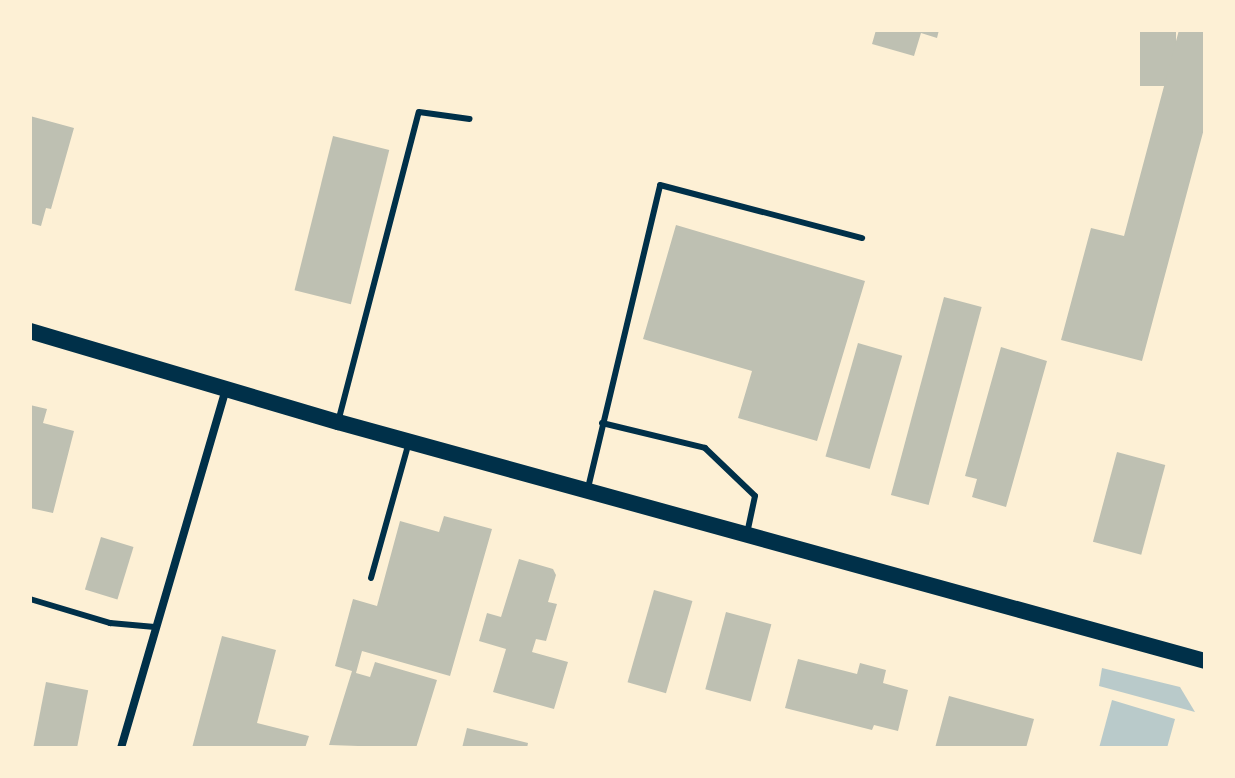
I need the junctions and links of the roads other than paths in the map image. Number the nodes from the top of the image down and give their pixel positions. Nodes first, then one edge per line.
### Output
1 (470, 119) dead end
2 (862, 238) dead end
3 (30, 331) edge
4 (226, 390) junction
5 (338, 422) junction
6 (602, 423) junction
7 (409, 442) junction
8 (587, 491) junction
9 (746, 535) junction
10 (371, 578) dead end
11 (30, 599) edge
12 (155, 627) junction
13 (1205, 661) edge
14 (121, 748) edge

1 - 5 lane
2 - 6 lane
3 - 4 main road
4 - 5 main road
4 - 12 street
5 - 7 main road
6 - 8 lane
6 - 9 lane
7 - 8 main road
7 - 10 lane
8 - 9 main road
9 - 13 main road
11 - 12 lane
12 - 14 street

